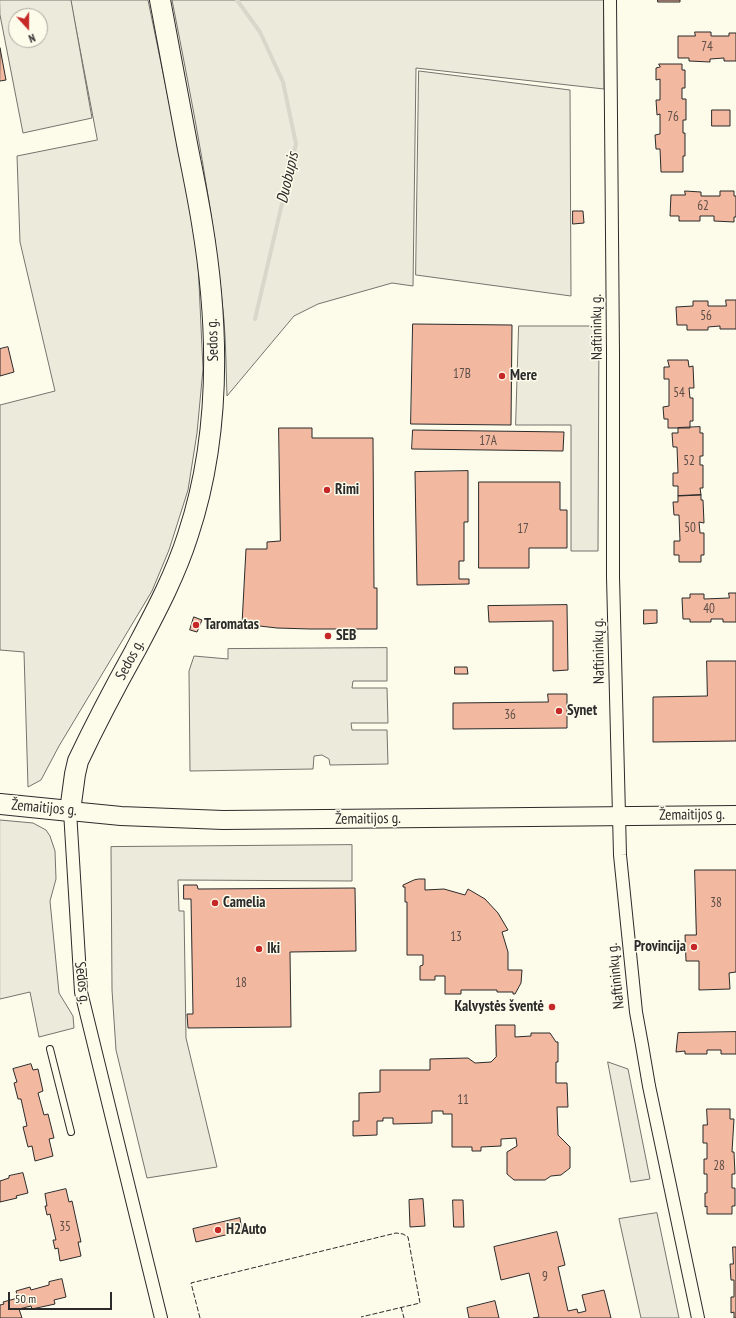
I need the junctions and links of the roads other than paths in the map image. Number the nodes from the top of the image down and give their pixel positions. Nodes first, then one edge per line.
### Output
1 (160, 0) edge
2 (610, 0) edge
3 (0, 804) edge
4 (70, 811) junction
5 (736, 815) edge
6 (619, 816) junction
7 (50, 1049) dead end
8 (71, 1132) dead end
9 (161, 1318) edge
10 (698, 1318) edge

1 - 4 main road, Sedos g.
2 - 6 street, Naftininkų g.
3 - 4 main road, Žemaitijos g.
4 - 6 main road, Žemaitijos g.
4 - 9 street, Sedos g.
5 - 6 main road, Žemaitijos g.
6 - 10 street, Naftininkų g.
7 - 8 lane

